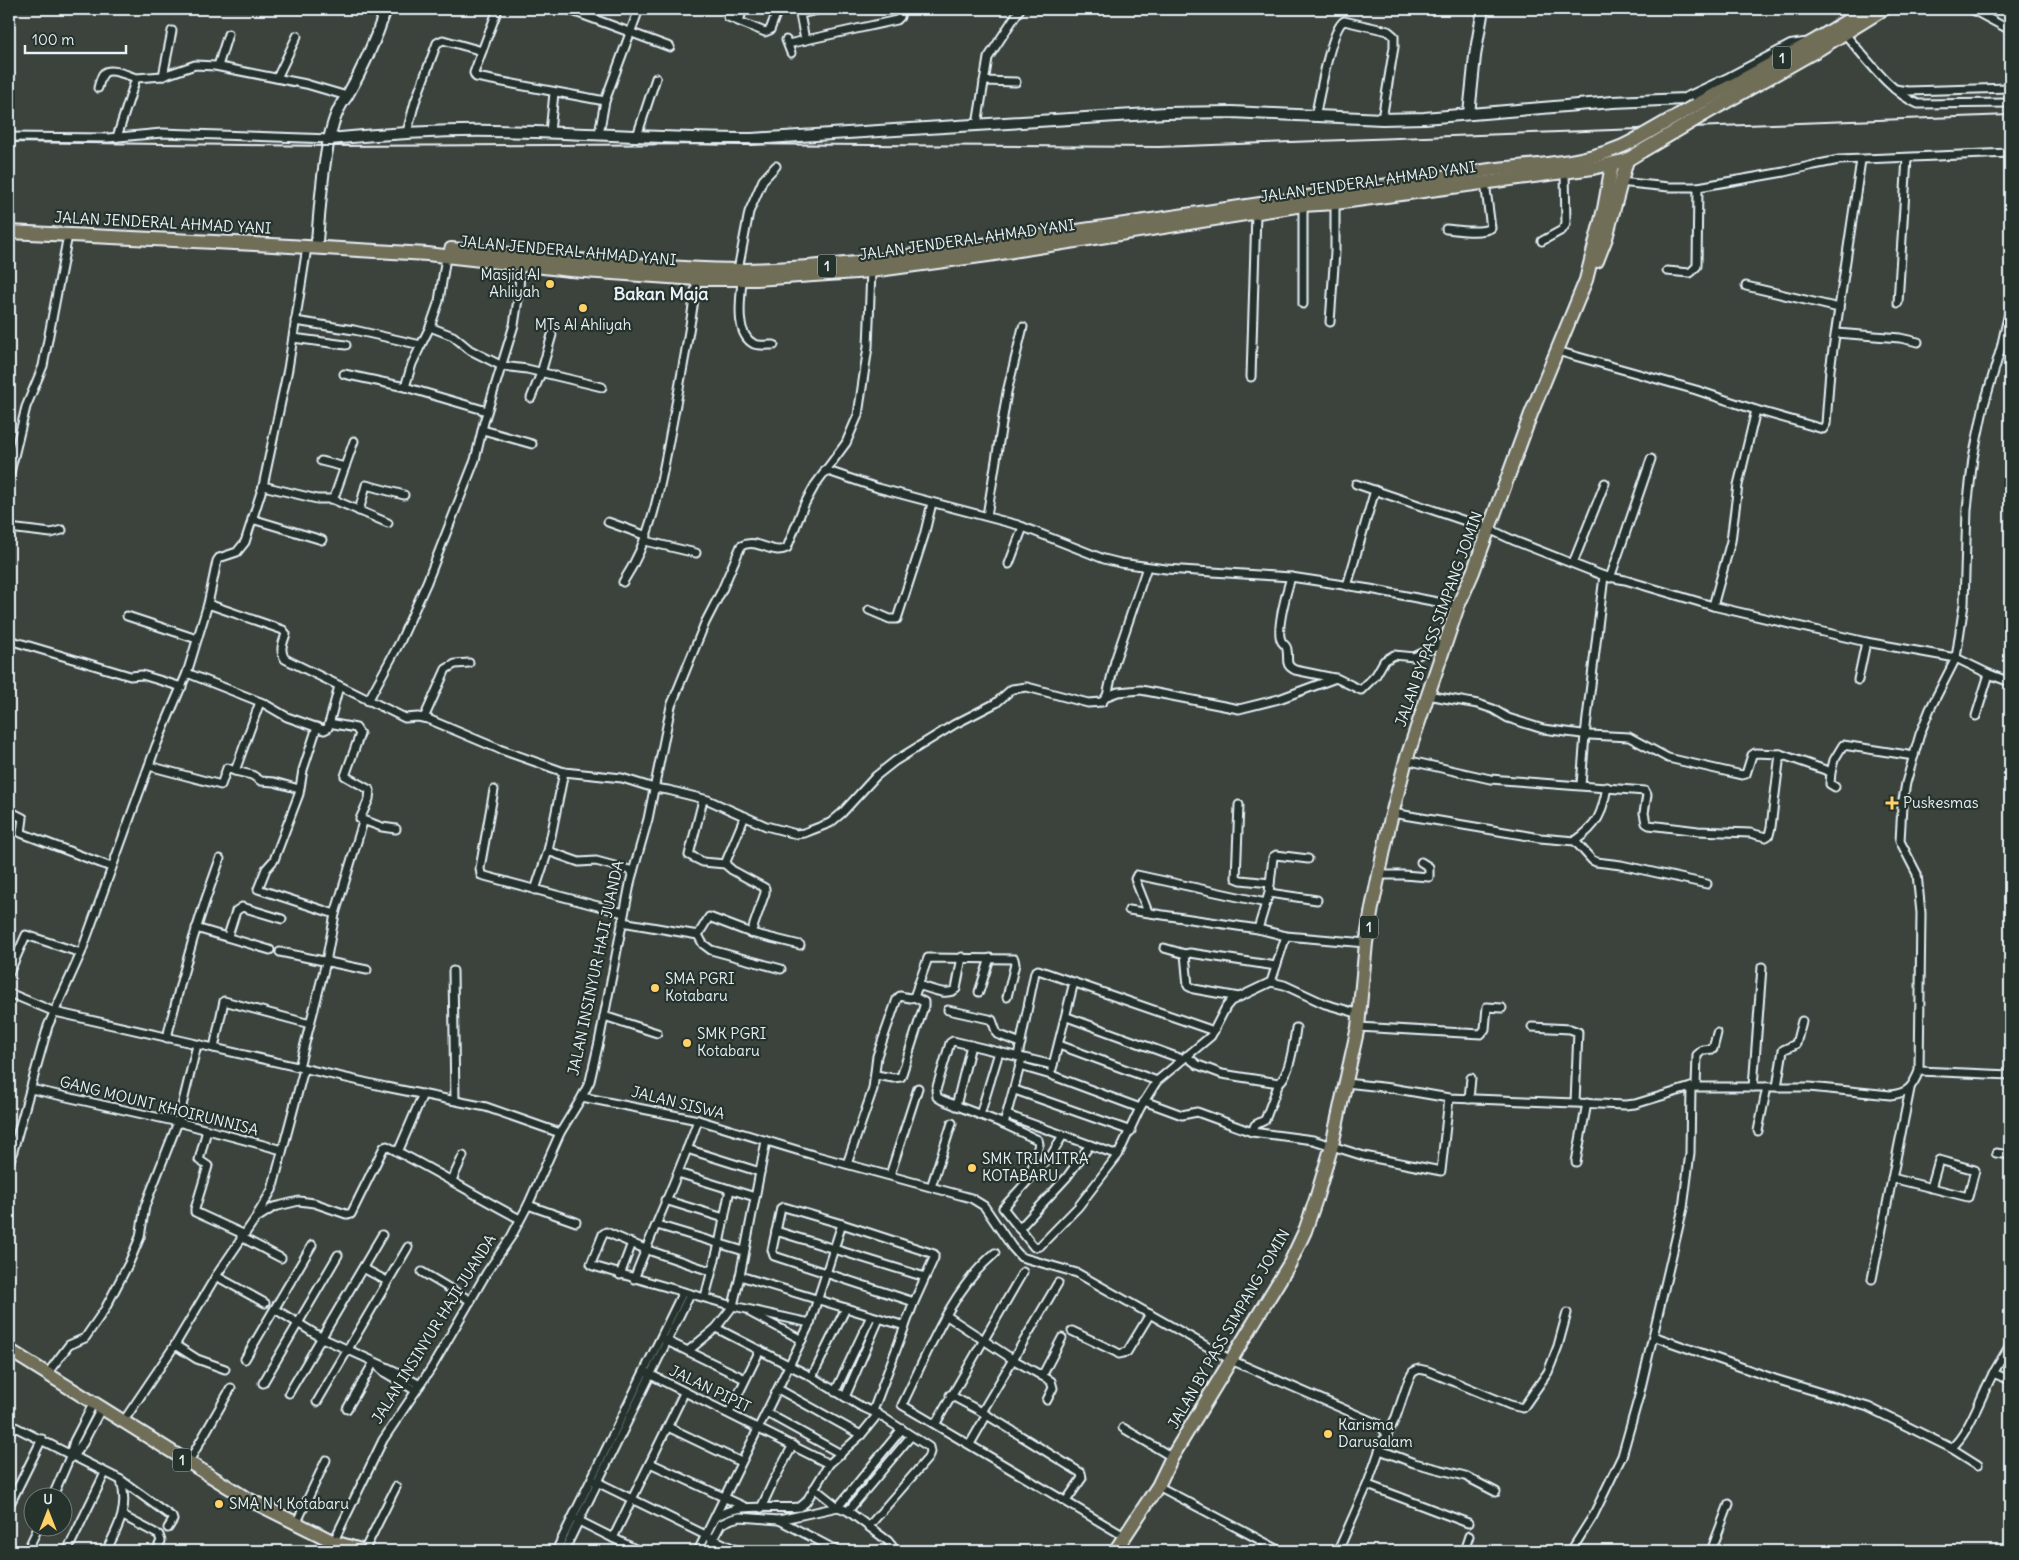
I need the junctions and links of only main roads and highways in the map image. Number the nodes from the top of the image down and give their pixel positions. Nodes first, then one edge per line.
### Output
1 (1866, 9) edge
2 (1884, 9) edge
3 (1841, 30) junction
4 (1700, 110) junction
5 (1627, 160) junction
6 (1612, 165) junction
7 (1593, 168) junction
8 (1615, 181) junction
9 (1604, 209) junction
10 (9, 226) edge
11 (9, 232) edge
12 (312, 244) junction
13 (740, 275) junction
14 (1586, 280) junction
15 (9, 1350) edge
16 (331, 1546) edge
17 (364, 1551) edge
18 (1116, 1551) edge

1 - 3 highway, 1
2 - 3 highway, 1
3 - 4 highway, JALAN JENDERAL AHMAD YANI / 1
4 - 5 highway, JALAN JENDERAL AHMAD YANI / 1, bridge
4 - 13 highway, 1, bridge
5 - 6 highway, JALAN JENDERAL AHMAD YANI / 1
5 - 8 highway, JALAN BY PASS SIMPANG JOMIN / 1
6 - 7 highway, JALAN JENDERAL AHMAD YANI / 1
6 - 8 highway, JALAN BY PASS SIMPANG JOMIN / 1
7 - 9 highway
7 - 13 highway, JALAN JENDERAL AHMAD YANI / 1
8 - 9 highway, JALAN BY PASS SIMPANG JOMIN / 1
8 - 14 highway, JALAN BY PASS SIMPANG JOMIN / 1
9 - 14 highway, JALAN BY PASS SIMPANG JOMIN / 1
10 - 12 highway, 1
11 - 12 highway, JALAN JENDERAL AHMAD YANI / 1
12 - 13 highway, 1
12 - 13 highway, JALAN JENDERAL AHMAD YANI / 1
14 - 18 highway, JALAN BY PASS SIMPANG JOMIN / 1
15 - 16 highway, 1
16 - 17 highway, 1

